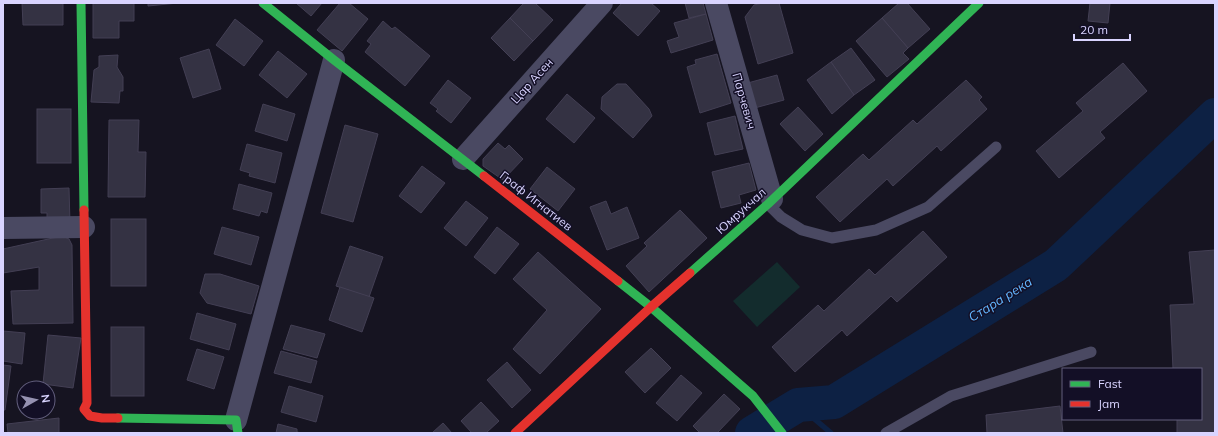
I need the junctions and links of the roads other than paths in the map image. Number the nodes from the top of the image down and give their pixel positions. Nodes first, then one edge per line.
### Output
1 (81, 3) edge
2 (263, 3) edge
3 (602, 3) edge
4 (716, 3) edge
5 (979, 3) edge
6 (334, 60) junction
7 (996, 147) dead end
8 (463, 159) junction
9 (770, 201) junction
10 (3, 228) edge
11 (73, 228) junction
12 (651, 307) junction
13 (1091, 352) dead end
14 (237, 426) edge
15 (515, 433) edge
16 (782, 433) edge
17 (886, 433) edge

1 - 11 street
2 - 6 street, Граф Игнатиев
3 - 8 street, Цар Асен
4 - 9 street, Парчевич
5 - 9 street, Юмрукчал
6 - 8 street, Граф Игнатиев
6 - 14 street
7 - 9 lane
8 - 12 street, Граф Игнатиев
9 - 12 street, Юмрукчал
10 - 11 street
11 - 14 street
12 - 15 street, Юмрукчал
12 - 16 street, Граф Игнатиев
13 - 17 lane

